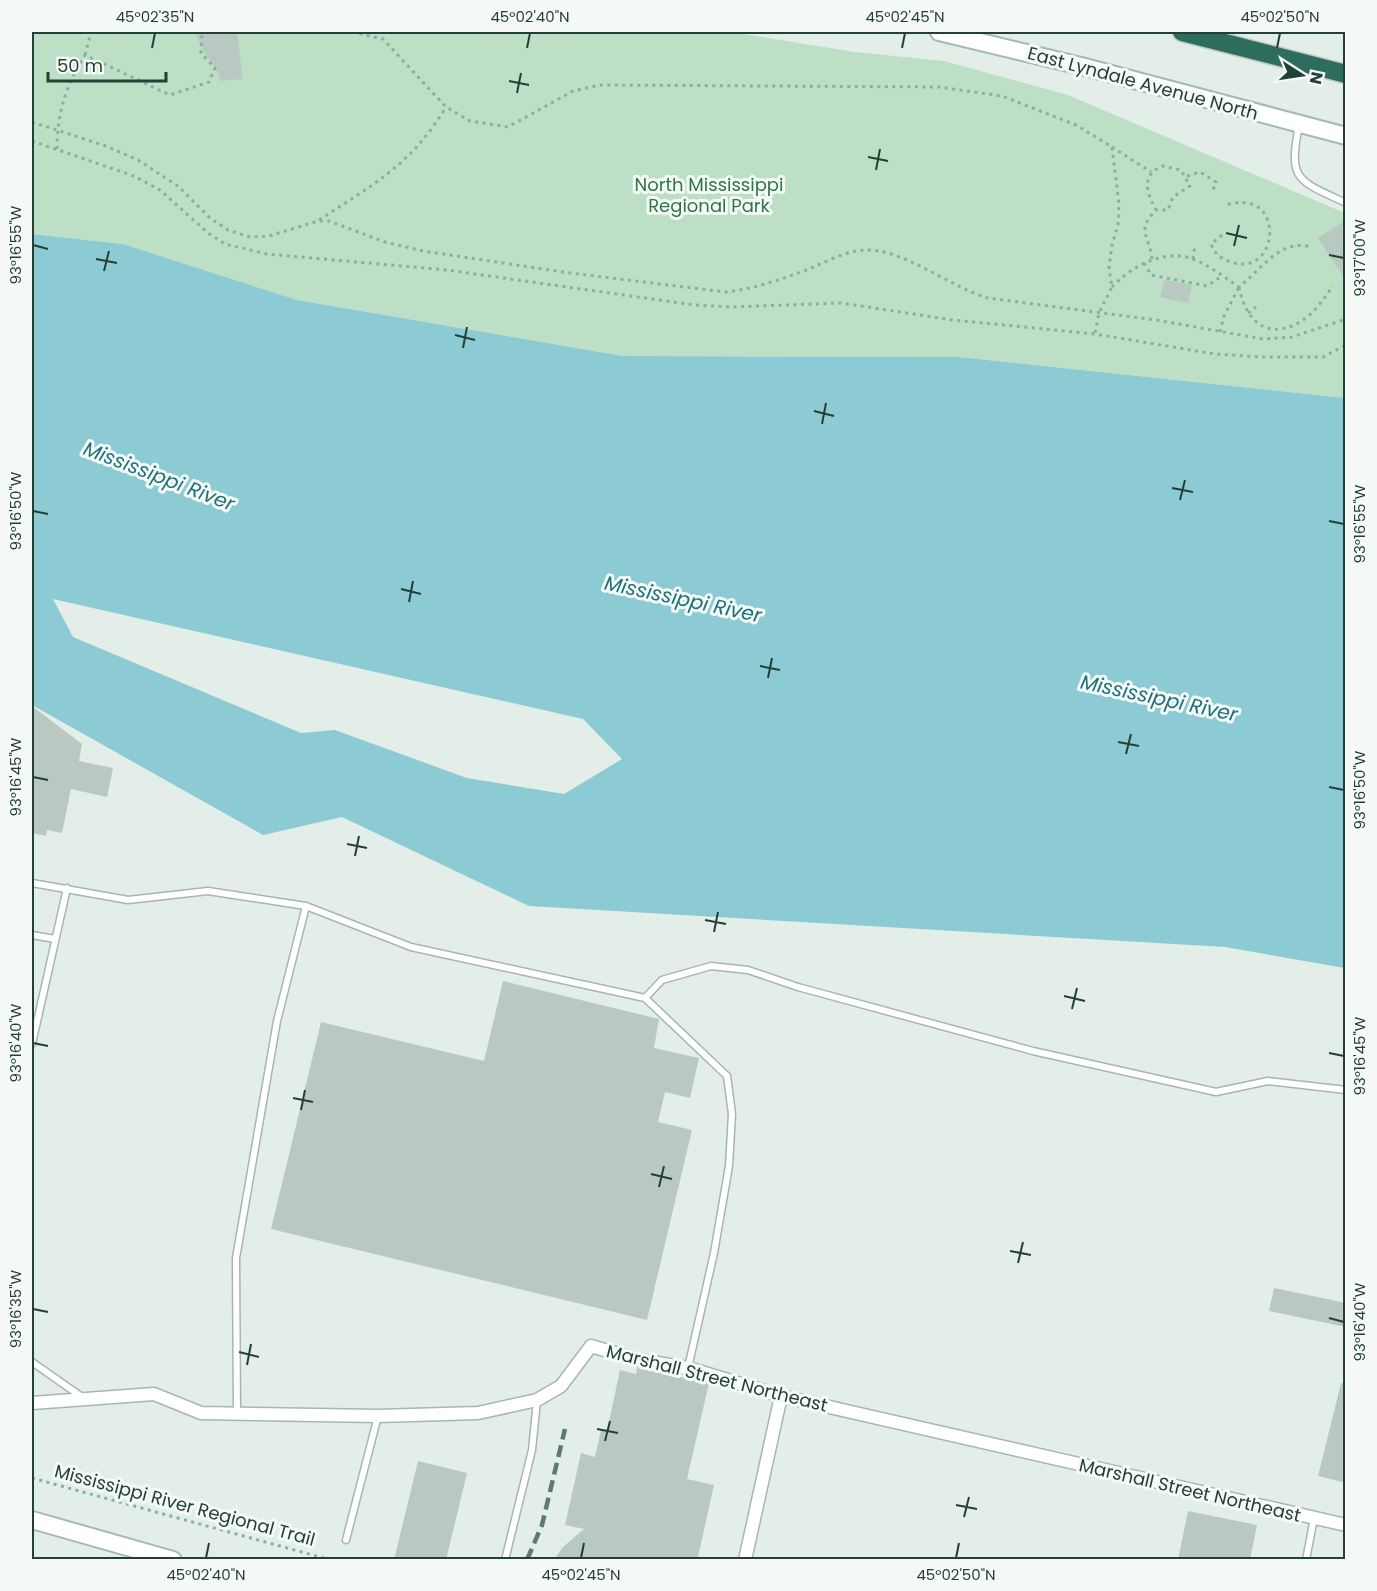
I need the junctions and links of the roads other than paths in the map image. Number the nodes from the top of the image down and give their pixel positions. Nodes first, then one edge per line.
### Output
1 (939, 32) edge
2 (1182, 32) edge
3 (1346, 74) edge
4 (1299, 124) junction
5 (1346, 136) edge
6 (1346, 203) edge
7 (32, 883) edge
8 (67, 888) junction
9 (306, 906) junction
10 (32, 935) edge
11 (56, 939) junction
12 (645, 998) junction
13 (32, 1044) edge
14 (1346, 1090) edge
15 (32, 1362) edge
16 (688, 1368) junction
17 (781, 1396) junction
18 (85, 1399) junction
19 (537, 1400) junction
20 (32, 1403) edge
21 (237, 1415) junction
22 (378, 1416) junction
23 (1314, 1518) junction
24 (32, 1520) edge
25 (1346, 1526) edge
26 (346, 1540) dead end
27 (173, 1560) edge
28 (506, 1560) edge
29 (745, 1560) edge
30 (1305, 1560) edge

1 - 4 street, East Lyndale Avenue North
2 - 3 highway
4 - 5 street, East Lyndale Avenue North
4 - 6 lane
7 - 8 lane
8 - 9 lane
8 - 11 lane
9 - 12 lane
9 - 21 lane
10 - 11 lane
11 - 13 lane
12 - 14 lane
12 - 16 lane
15 - 18 lane
16 - 17 street, Marshall Street Northeast
16 - 19 street, Marshall Street Northeast
17 - 23 street, Marshall Street Northeast
17 - 29 street
18 - 20 street, Marshall Street Northeast
18 - 21 street, Marshall Street Northeast
19 - 22 street, Marshall Street Northeast
19 - 28 lane
21 - 22 street, Marshall Street Northeast
22 - 26 lane
23 - 25 street, Marshall Street Northeast
23 - 30 lane
24 - 27 street

